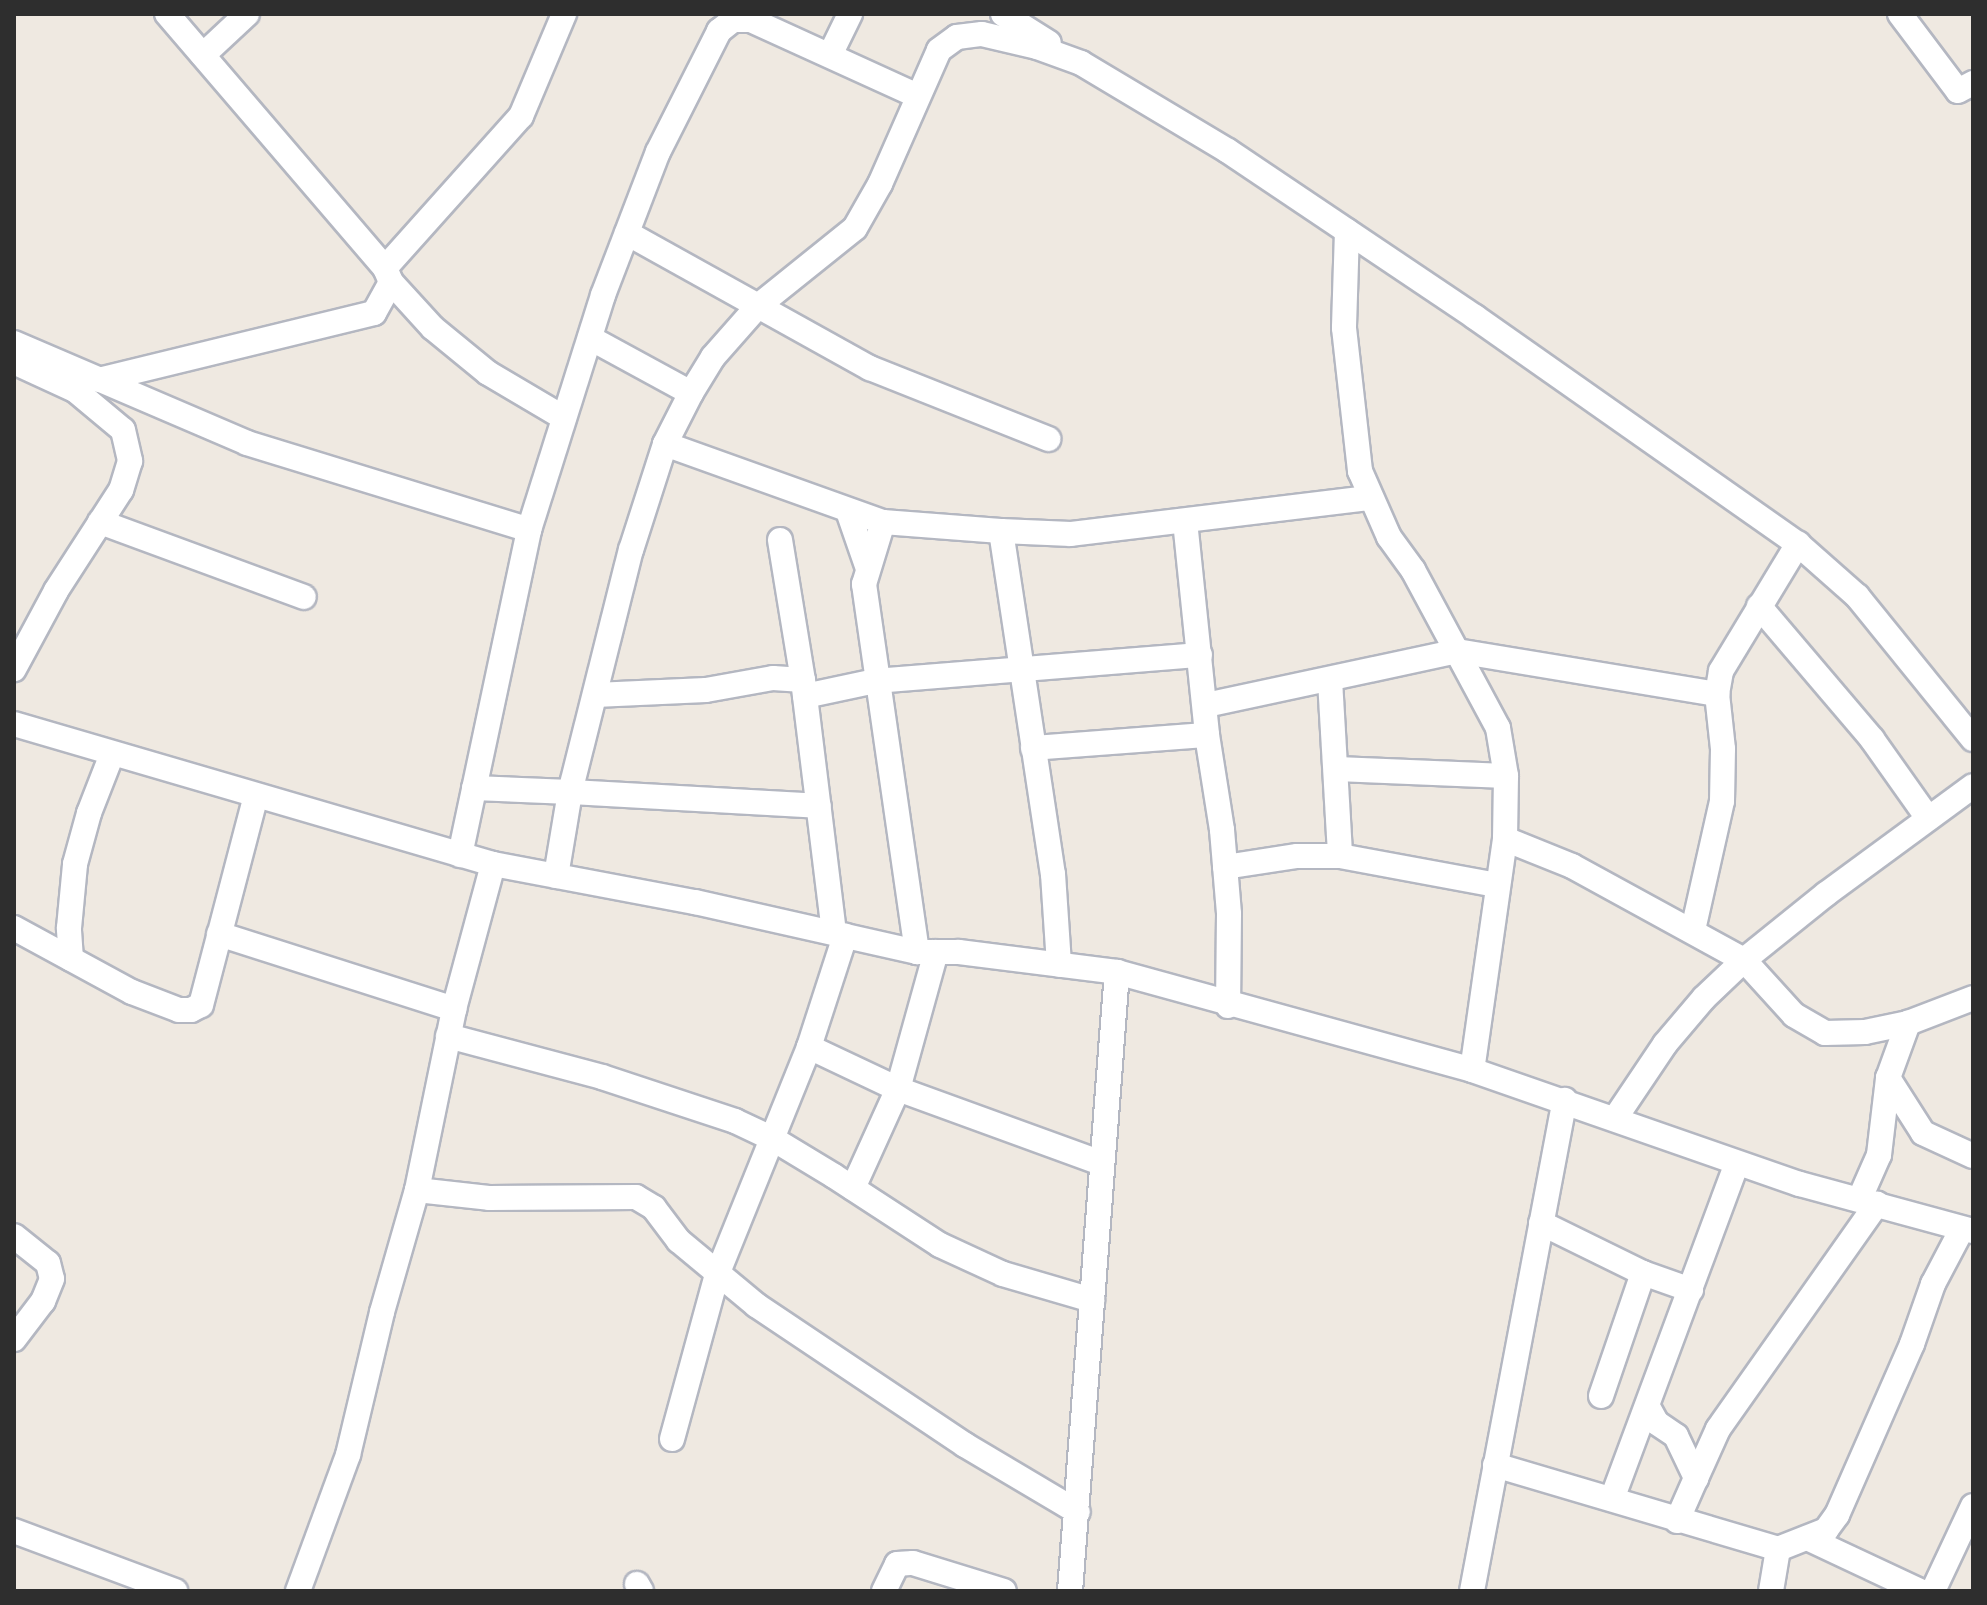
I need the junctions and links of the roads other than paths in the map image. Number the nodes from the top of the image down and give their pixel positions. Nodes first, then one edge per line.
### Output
1 (167, 14) edge
2 (247, 14) edge
3 (564, 14) edge
4 (850, 14) edge
5 (1003, 14) edge
6 (1900, 14) edge
7 (718, 22) edge
8 (1038, 23) edge
9 (203, 55) junction
10 (830, 55) junction
11 (1081, 63) junction
12 (1973, 83) edge
13 (918, 96) junction
14 (1347, 231) junction
15 (627, 233) junction
16 (403, 244) junction
17 (366, 246) junction
18 (388, 275) junction
19 (758, 306) junction
20 (590, 338) junction
21 (14, 343) edge
22 (14, 362) edge
23 (171, 364) junction
24 (99, 380) junction
25 (691, 393) junction
26 (158, 405) junction
27 (564, 418) junction
28 (1048, 439) dead end
29 (665, 444) junction
30 (1369, 498) junction
31 (848, 511) junction
32 (1185, 521) junction
33 (100, 522) junction
34 (883, 522) junction
35 (529, 530) junction
36 (1001, 531) junction
37 (780, 540) dead end
38 (1798, 544) junction
39 (867, 566) junction
40 (304, 597) dead end
41 (1759, 606) junction
42 (24, 627) edge
43 (1457, 651) junction
44 (1200, 655) junction
45 (14, 669) edge
46 (1020, 669) junction
47 (801, 672) junction
48 (1330, 680) junction
49 (875, 681) junction
50 (842, 688) junction
51 (1717, 694) junction
52 (595, 695) junction
53 (1206, 705) junction
54 (14, 724) edge
55 (1207, 735) junction
56 (1973, 739) edge
57 (1033, 748) junction
58 (112, 754) junction
59 (1337, 769) junction
60 (1506, 776) junction
61 (1973, 786) edge
62 (474, 788) junction
63 (570, 792) junction
64 (256, 796) junction
65 (819, 806) junction
66 (1928, 818) junction
67 (1505, 839) junction
68 (460, 855) junction
69 (1340, 856) junction
70 (493, 864) junction
71 (1225, 867) junction
72 (556, 876) junction
73 (1497, 885) junction
74 (14, 928) edge
75 (1693, 930) junction
76 (219, 934) junction
77 (840, 935) junction
78 (927, 952) junction
79 (71, 959) junction
80 (1744, 960) junction
81 (1059, 965) junction
82 (1117, 972) junction
83 (1971, 1003) edge
84 (1228, 1006) junction
85 (454, 1009) junction
86 (1908, 1023) junction
87 (448, 1036) junction
88 (809, 1047) junction
89 (1472, 1070) junction
90 (1888, 1078) junction
91 (898, 1089) junction
92 (1565, 1100) junction
93 (1616, 1117) junction
94 (773, 1139) junction
95 (1973, 1156) edge
96 (1101, 1163) junction
97 (1737, 1163) junction
98 (853, 1188) junction
99 (417, 1190) junction
100 (1868, 1201) junction
101 (1541, 1223) junction
102 (1968, 1230) edge
103 (14, 1236) edge
104 (1643, 1273) junction
105 (717, 1275) junction
106 (1691, 1290) junction
107 (1092, 1300) junction
108 (14, 1339) edge
109 (1601, 1396) dead end
110 (1648, 1407) junction
111 (672, 1439) dead end
112 (1495, 1465) junction
113 (1696, 1478) junction
114 (1612, 1499) junction
115 (1973, 1506) edge
116 (1078, 1512) junction
117 (1677, 1521) junction
118 (14, 1531) edge
119 (1807, 1538) junction
120 (1778, 1549) junction
121 (971, 1586) edge
122 (175, 1591) edge
123 (298, 1591) edge
124 (884, 1591) edge
125 (1004, 1591) edge
126 (1070, 1591) edge
127 (1472, 1591) edge
128 (1771, 1591) edge
129 (1920, 1591) edge
130 (1933, 1591) edge

1 - 9 street
2 - 9 street
3 - 16 street
4 - 10 street
5 - 8 street
6 - 12 street
7 - 10 street
7 - 15 street
8 - 11 street
9 - 17 street
10 - 13 street
11 - 13 street
11 - 14 street
13 - 19 street
14 - 30 street
14 - 38 street
15 - 19 street
15 - 20 street
16 - 17 street
16 - 18 street
17 - 18 street
18 - 23 street
18 - 27 street
19 - 25 street
19 - 28 street
20 - 25 street
20 - 27 street
21 - 24 street
22 - 33 street
23 - 24 street
23 - 26 street
24 - 26 street
25 - 29 street
26 - 35 street
27 - 35 street
29 - 31 street
29 - 52 street
30 - 32 street
30 - 43 street
31 - 34 street
31 - 39 street
32 - 36 street
32 - 44 street
33 - 40 street
33 - 42 street
34 - 36 street
34 - 39 street
35 - 62 street
36 - 46 street
37 - 47 street
38 - 41 street
38 - 56 street
39 - 49 street
41 - 51 street
41 - 66 street
42 - 45 street
43 - 48 street
43 - 51 street
43 - 60 street
44 - 46 street
44 - 53 street
46 - 49 street
46 - 57 street
47 - 50 street
47 - 50 street
47 - 52 street
47 - 65 street
48 - 53 street
48 - 59 street
49 - 50 street
49 - 78 street
51 - 75 street
52 - 63 street
53 - 55 street
54 - 58 street
55 - 57 street
55 - 71 street
57 - 81 street
58 - 64 street
58 - 79 street
59 - 60 street
59 - 69 street
60 - 67 street
61 - 66 street
62 - 63 street
62 - 68 street
63 - 65 street
63 - 72 street
64 - 68 street
64 - 76 street
65 - 77 street
66 - 80 street
67 - 73 street
67 - 75 street
68 - 70 street
69 - 71 street
69 - 73 street
70 - 72 street
70 - 85 street
71 - 84 street
72 - 77 street
73 - 89 street
74 - 79 street
75 - 80 street
76 - 79 street
76 - 85 street
77 - 78 street
77 - 88 street
78 - 81 street
78 - 91 street
80 - 86 street
80 - 93 street
81 - 82 street
82 - 84 street
82 - 96 street
83 - 86 street
84 - 89 street
85 - 87 street
86 - 90 street
87 - 94 street
87 - 99 street
88 - 91 street
88 - 94 street
89 - 92 street
90 - 95 street
90 - 100 street
91 - 96 street
91 - 98 street
92 - 93 street
92 - 101 street
93 - 97 street
94 - 98 street
94 - 105 street
96 - 107 street
97 - 100 street
97 - 106 street
98 - 107 street
99 - 105 street
99 - 123 street
100 - 102 street
100 - 113 street
101 - 104 street
101 - 112 street
102 - 119 street
103 - 108 street
104 - 106 street
104 - 109 street
105 - 111 street
105 - 116 street
106 - 110 street
107 - 116 street
110 - 113 street
110 - 114 street
112 - 114 street
112 - 127 street
113 - 117 street
114 - 117 street
115 - 130 street
116 - 126 street
117 - 120 street
118 - 122 street
119 - 120 street
119 - 129 street
120 - 128 street
121 - 124 street
121 - 125 street

